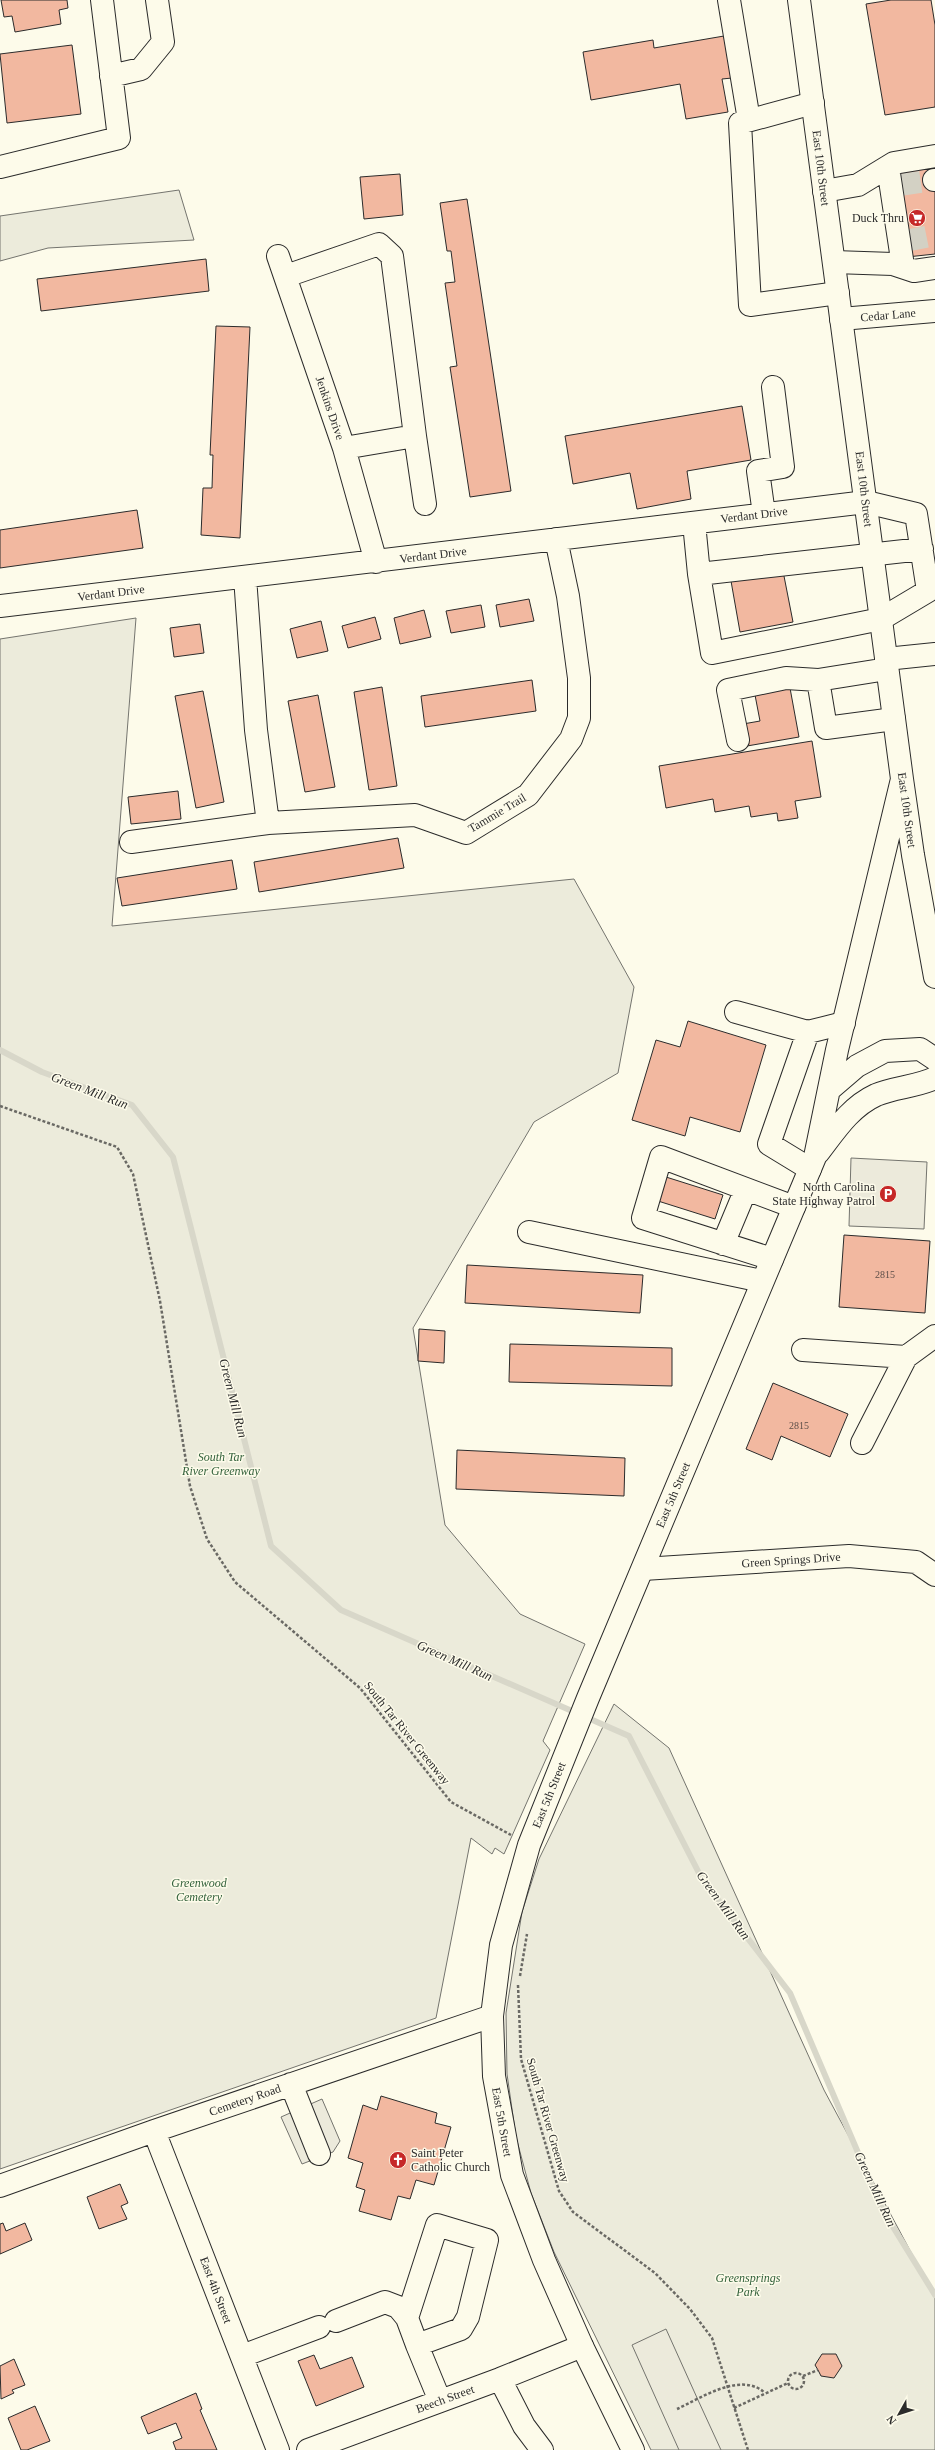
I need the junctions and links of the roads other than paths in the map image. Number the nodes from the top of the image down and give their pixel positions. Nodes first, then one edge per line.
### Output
1 (102, 0) edge
2 (157, 0) edge
3 (729, 0) edge
4 (799, 0) edge
5 (111, 76) junction
6 (813, 103) junction
7 (749, 120) junction
8 (935, 156) edge
9 (0, 167) edge
10 (893, 179) junction
11 (824, 191) junction
12 (278, 256) dead end
13 (834, 262) junction
14 (903, 266) junction
15 (935, 268) edge
16 (286, 276) junction
17 (838, 293) junction
18 (935, 310) edge
19 (841, 319) junction
20 (773, 387) dead end
21 (415, 436) junction
22 (344, 448) junction
23 (866, 502) junction
24 (425, 504) dead end
25 (764, 514) junction
26 (694, 523) junction
27 (556, 540) junction
28 (922, 549) junction
29 (872, 556) junction
30 (376, 562) junction
31 (699, 574) junction
32 (245, 577) junction
33 (0, 606) edge
34 (881, 620) junction
35 (935, 654) edge
36 (887, 664) junction
37 (818, 680) junction
38 (894, 719) junction
39 (738, 740) dead end
40 (902, 779) junction
41 (268, 823) junction
42 (130, 842) dead end
43 (935, 977) edge
44 (736, 1012) dead end
45 (844, 1023) junction
46 (808, 1032) junction
47 (935, 1059) edge
48 (935, 1078) edge
49 (829, 1090) junction
50 (813, 1163) junction
51 (746, 1189) junction
52 (794, 1207) junction
53 (529, 1232) dead end
54 (724, 1244) junction
55 (772, 1259) junction
56 (762, 1281) junction
57 (935, 1336) edge
58 (803, 1350) dead end
59 (906, 1357) junction
60 (862, 1443) dead end
61 (643, 1569) junction
62 (935, 1574) edge
63 (492, 2016) junction
64 (291, 2084) junction
65 (154, 2131) junction
66 (319, 2154) dead end
67 (0, 2186) edge
68 (406, 2318) junction
69 (417, 2345) junction
70 (582, 2346) junction
71 (242, 2356) junction
72 (500, 2379) junction
73 (440, 2401) junction
74 (278, 2450) edge
75 (308, 2450) edge
76 (542, 2450) edge
77 (633, 2450) edge

1 - 5 street
2 - 5 street
3 - 7 street
4 - 6 street, East 10th Street
5 - 9 street
6 - 7 street
6 - 11 street, East 10th Street
7 - 17 street
8 - 10 street
10 - 11 street
10 - 14 street
11 - 13 street, East 10th Street
12 - 16 street, Jenkins Drive
13 - 14 street
13 - 17 street, East 10th Street
14 - 15 street
16 - 21 street
16 - 22 street, Jenkins Drive
17 - 19 street, East 10th Street
18 - 19 street, Cedar Lane
19 - 23 street, East 10th Street
20 - 25 street
21 - 22 street
21 - 24 street
22 - 30 street, Jenkins Drive
23 - 25 street, Verdant Drive
23 - 28 street
23 - 29 street, East 10th Street
25 - 26 street, Verdant Drive
26 - 27 street, Verdant Drive
26 - 31 street
27 - 30 street, Verdant Drive
27 - 41 street, Tammie Trail
28 - 29 street
28 - 34 street
29 - 31 street
29 - 34 street, East 10th Street
30 - 32 street, Verdant Drive
31 - 34 street
32 - 33 street, Verdant Drive
32 - 41 street
34 - 36 street, East 10th Street
35 - 36 street
36 - 37 street
36 - 38 street, East 10th Street
37 - 38 street
37 - 39 street
38 - 40 street, East 10th Street
40 - 43 street, East 10th Street
40 - 45 street, East 5th Street
41 - 42 street
44 - 46 street
45 - 46 street
45 - 49 street, East 5th Street
46 - 50 street
47 - 49 street
48 - 50 street, East 5th Street
49 - 50 street, East 5th Street
50 - 52 street, East 5th Street
51 - 52 street
51 - 54 street
51 - 54 street
52 - 55 street, East 5th Street
53 - 56 street
54 - 55 street
55 - 56 street, East 5th Street
56 - 61 street, East 5th Street
57 - 59 street
58 - 59 street
59 - 60 street
61 - 62 street, Green Springs Drive
61 - 63 street, East 5th Street
63 - 64 street, Cemetery Road
63 - 70 street, East 5th Street
64 - 65 street, Cemetery Road
64 - 66 street
65 - 67 street, Cemetery Road
65 - 71 street, East 4th Street
68 - 69 street
68 - 69 street
68 - 71 street
69 - 73 street
70 - 72 street, Beech Street
70 - 77 street, East 5th Street
71 - 74 street, East 4th Street
72 - 73 street, Beech Street
72 - 76 street
73 - 75 street, Beech Street

